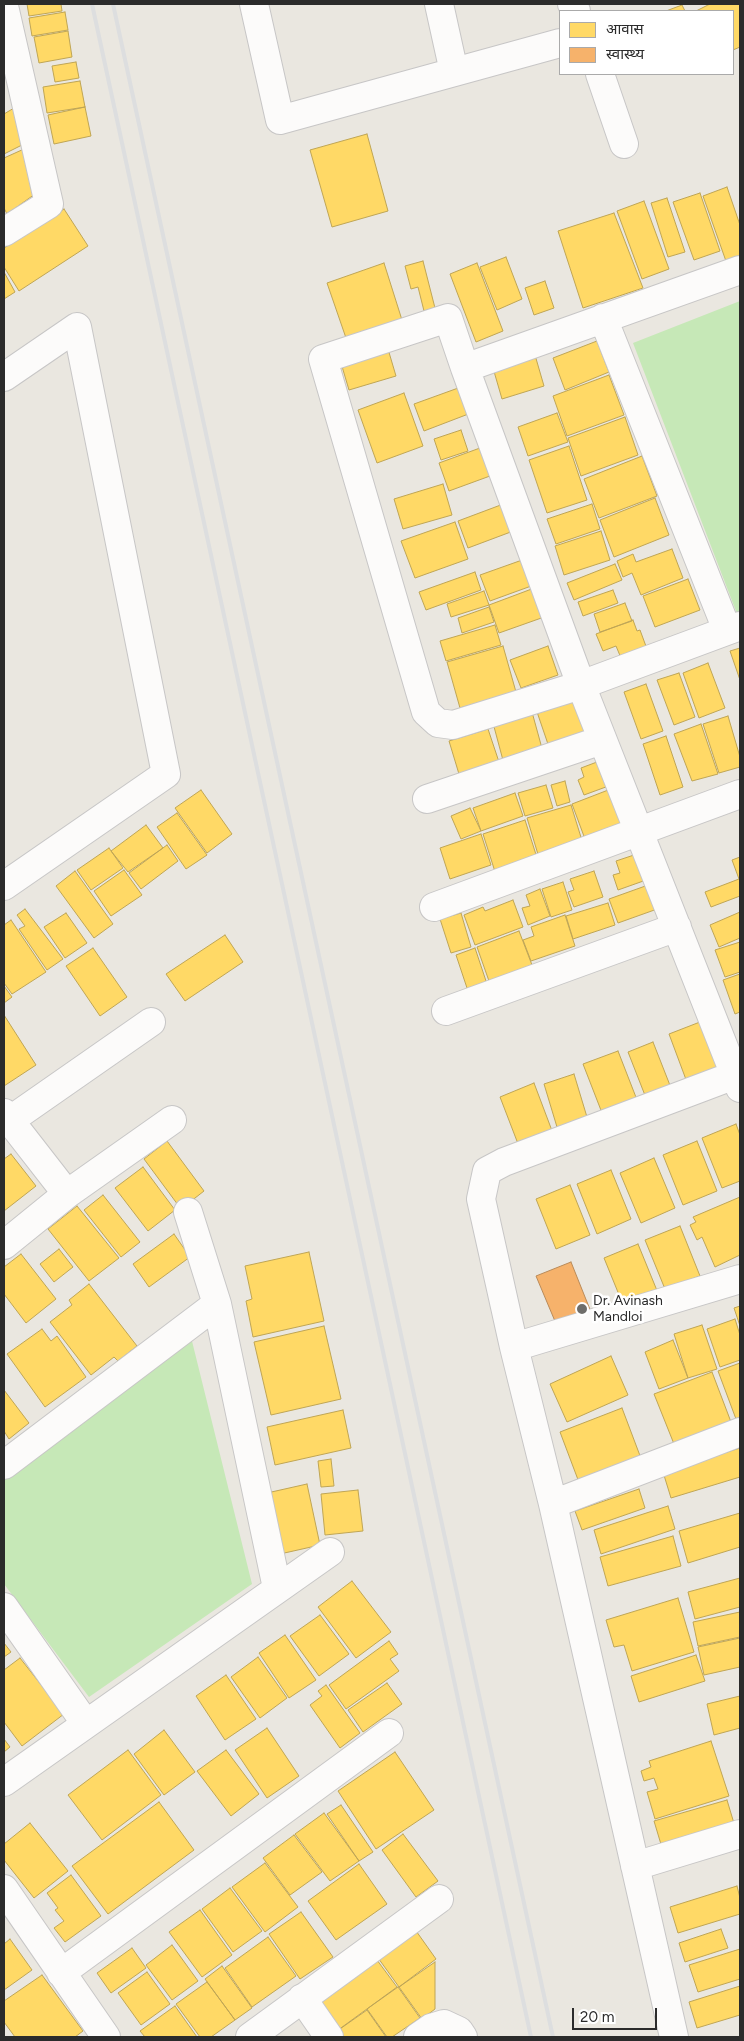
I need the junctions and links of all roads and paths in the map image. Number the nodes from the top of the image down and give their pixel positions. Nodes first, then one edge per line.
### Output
1 (254, 4) edge
2 (439, 4) edge
3 (4, 6) edge
4 (559, 43) edge
5 (454, 72) junction
6 (600, 75) edge
7 (14, 98) edge
8 (624, 144) dead end
9 (4, 232) edge
10 (740, 270) edge
11 (603, 318) junction
12 (464, 368) junction
13 (4, 377) edge
14 (734, 628) edge
15 (581, 686) junction
16 (602, 740) junction
17 (740, 794) edge
18 (427, 799) dead end
19 (638, 832) junction
20 (4, 886) edge
21 (434, 907) dead end
22 (677, 927) junction
23 (446, 1011) dead end
24 (152, 1022) dead end
25 (738, 1081) edge
26 (6, 1117) edge
27 (172, 1120) dead end
28 (67, 1194) junction
29 (188, 1212) dead end
30 (4, 1245) edge
31 (740, 1279) edge
32 (217, 1304) junction
33 (514, 1347) junction
34 (740, 1432) edge
35 (4, 1465) edge
36 (553, 1504) junction
37 (330, 1552) dead end
38 (277, 1588) junction
39 (4, 1608) edge
40 (86, 1724) junction
41 (389, 1733) dead end
42 (4, 1782) edge
43 (740, 1834) edge
44 (635, 1866) junction
45 (4, 1890) edge
46 (439, 1899) dead end
47 (61, 1973) junction
48 (302, 1998) junction
49 (106, 2037) edge
50 (250, 2037) edge
51 (329, 2037) edge
52 (418, 2037) edge
53 (463, 2037) edge
54 (674, 2037) edge

1 - 5 street
2 - 5 street
3 - 7 street
4 - 5 street
6 - 8 street
7 - 9 street
10 - 11 street
11 - 12 street
11 - 14 street
12 - 15 street
12 - 15 street
13 - 20 street
14 - 15 street
15 - 16 street
16 - 18 street
16 - 19 street
17 - 19 street
19 - 21 street
19 - 22 street
22 - 23 street
22 - 25 street
24 - 26 street
25 - 33 street
26 - 28 street
27 - 28 street
28 - 30 street
29 - 32 street
31 - 33 street
32 - 35 street
32 - 38 street
33 - 36 street
34 - 36 street
36 - 44 street
37 - 38 street
38 - 40 street
39 - 40 street
40 - 42 street
41 - 47 street
43 - 44 street
44 - 54 street
45 - 47 street
46 - 48 street
47 - 49 street
48 - 50 street
48 - 51 street
52 - 53 street

